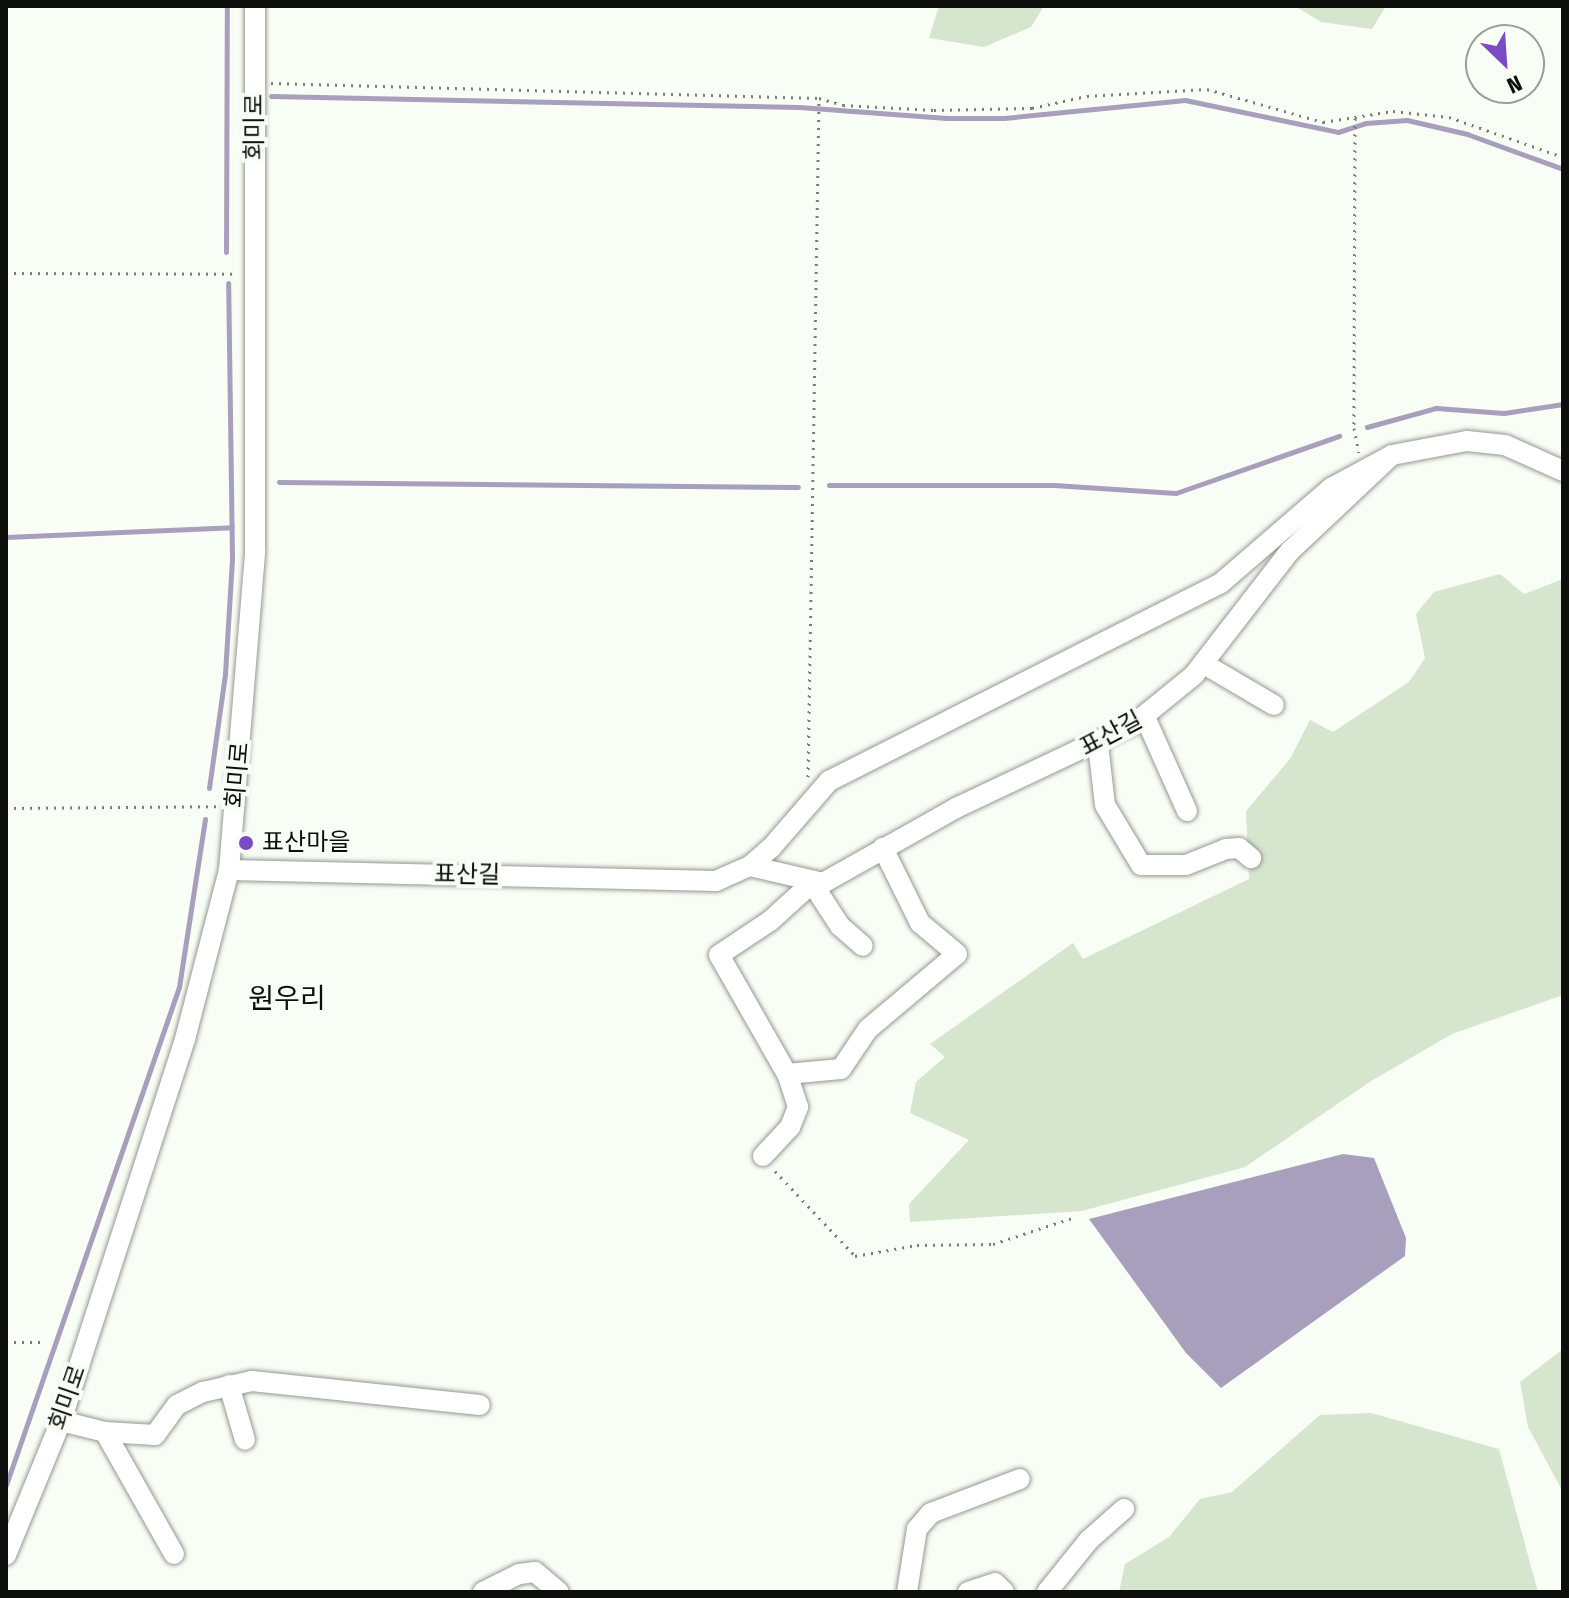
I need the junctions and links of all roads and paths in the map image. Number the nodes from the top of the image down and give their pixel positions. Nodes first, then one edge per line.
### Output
1 (255, 6) edge
2 (255, 82) junction
3 (819, 100) junction
4 (1355, 119) junction
5 (1563, 157) edge
6 (6, 273) edge
7 (256, 276) junction
8 (1392, 455) junction
9 (1363, 468) junction
10 (1563, 471) edge
11 (1204, 664) junction
12 (1274, 705) dead end
13 (1145, 717) junction
14 (1098, 744) junction
15 (808, 800) junction
16 (235, 807) junction
17 (6, 808) edge
18 (1187, 811) dead end
19 (883, 848) junction
20 (1251, 858) dead end
21 (750, 866) junction
22 (229, 870) junction
23 (812, 883) junction
24 (863, 946) dead end
25 (787, 1074) junction
26 (763, 1156) joint
27 (1072, 1218) dead end
28 (6, 1342) edge
29 (42, 1342) dead end
30 (229, 1385) junction
31 (480, 1405) dead end
32 (61, 1421) junction
33 (105, 1432) junction
34 (245, 1440) dead end
35 (1020, 1479) dead end
36 (1124, 1509) dead end
37 (174, 1554) dead end
38 (6, 1555) edge
39 (483, 1592) edge
40 (559, 1592) edge
41 (907, 1592) edge
42 (968, 1592) edge
43 (1004, 1592) edge
44 (1047, 1592) edge

1 - 2 street, 회미로
2 - 3 path
2 - 7 street, 회미로
3 - 4 path
3 - 15 path
4 - 5 path
4 - 9 path
6 - 7 path
7 - 16 street, 회미로
8 - 9 street, 표산길
8 - 10 street, 표산길
8 - 11 street, 표산길
9 - 15 street, 표산길
11 - 12 street
11 - 13 street, 표산길
13 - 14 street, 표산길
13 - 18 street
14 - 19 street, 표산길
14 - 20 street
15 - 21 street, 표산길
16 - 17 path
16 - 22 street, 회미로
19 - 23 street, 표산길
19 - 25 street
21 - 22 street, 표산길
21 - 23 street
22 - 32 street, 회미로
23 - 24 street
23 - 25 street
25 - 26 street
26 - 27 path
28 - 29 path
30 - 31 street
30 - 33 street
30 - 34 street
32 - 33 street
32 - 38 street, 회미로
33 - 37 street
35 - 41 street
36 - 44 street
39 - 40 street
42 - 43 street

